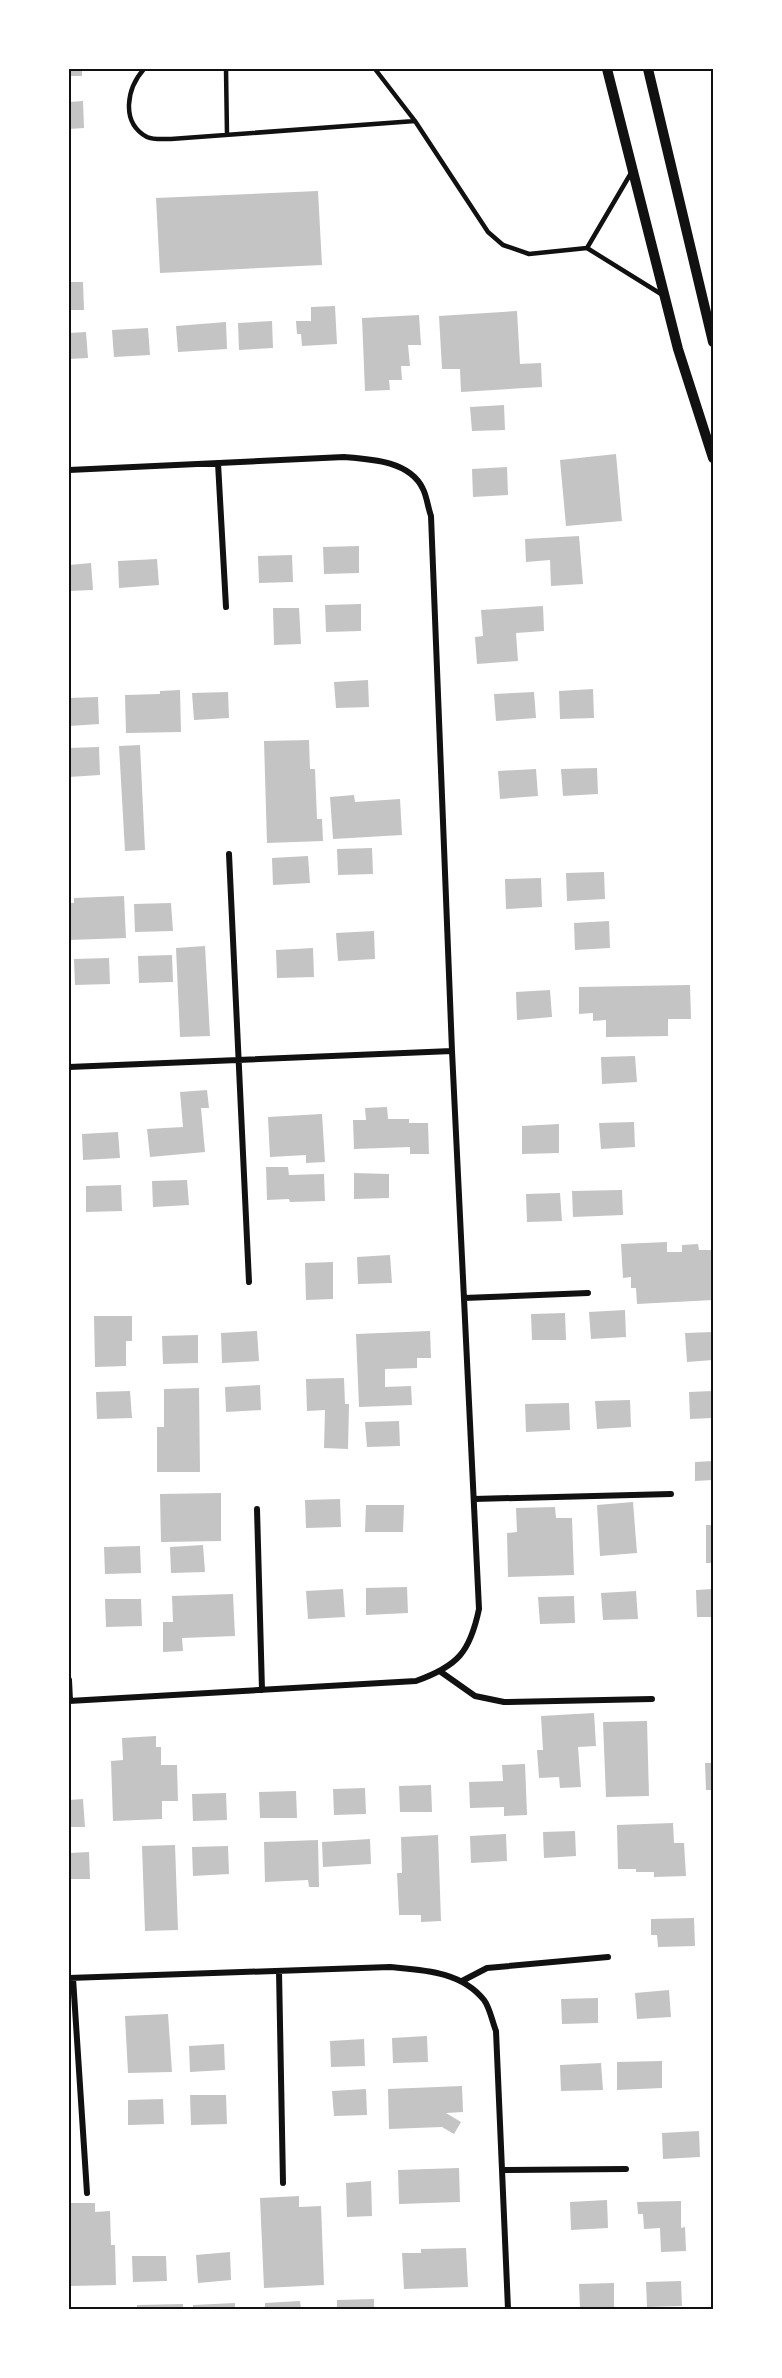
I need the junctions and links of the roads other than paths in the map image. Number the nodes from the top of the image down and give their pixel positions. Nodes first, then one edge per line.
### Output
1 (144, 69) edge
2 (226, 69) edge
3 (375, 69) edge
4 (607, 69) edge
5 (648, 69) edge
6 (415, 121) junction
7 (227, 135) junction
8 (632, 170) junction
9 (587, 248) junction
10 (664, 296) junction
11 (713, 342) edge
12 (713, 458) edge
13 (218, 463) junction
14 (69, 470) edge
15 (226, 607) dead end
16 (229, 854) dead end
17 (452, 1051) junction
18 (239, 1060) junction
19 (69, 1067) edge
20 (249, 1282) dead end
21 (588, 1293) dead end
22 (464, 1298) junction
23 (671, 1494) dead end
24 (474, 1499) junction
25 (257, 1509) dead end
26 (441, 1672) junction
27 (69, 1680) edge
28 (262, 1690) junction
29 (652, 1699) dead end
30 (70, 1701) edge
31 (608, 1958) dead end
32 (279, 1971) junction
33 (71, 1978) edge
34 (462, 1981) junction
35 (626, 2169) dead end
36 (502, 2170) junction
37 (283, 2183) dead end
38 (87, 2193) dead end
39 (508, 2309) edge

1 - 7 lane
2 - 7 lane
3 - 6 lane
4 - 8 street
5 - 11 street
6 - 7 lane
6 - 9 lane
8 - 9 lane
8 - 10 street
9 - 10 lane
10 - 12 street
13 - 14 street
13 - 15 street
13 - 17 street
16 - 18 street
17 - 18 street
17 - 22 street
18 - 19 street
18 - 20 street
21 - 22 street
22 - 24 street
23 - 24 street
24 - 26 street
25 - 28 street
26 - 28 street
26 - 29 street
27 - 30 street
28 - 30 street
31 - 34 street
32 - 33 street
32 - 34 street
32 - 37 street
33 - 38 street
34 - 36 street
35 - 36 street
36 - 39 street

